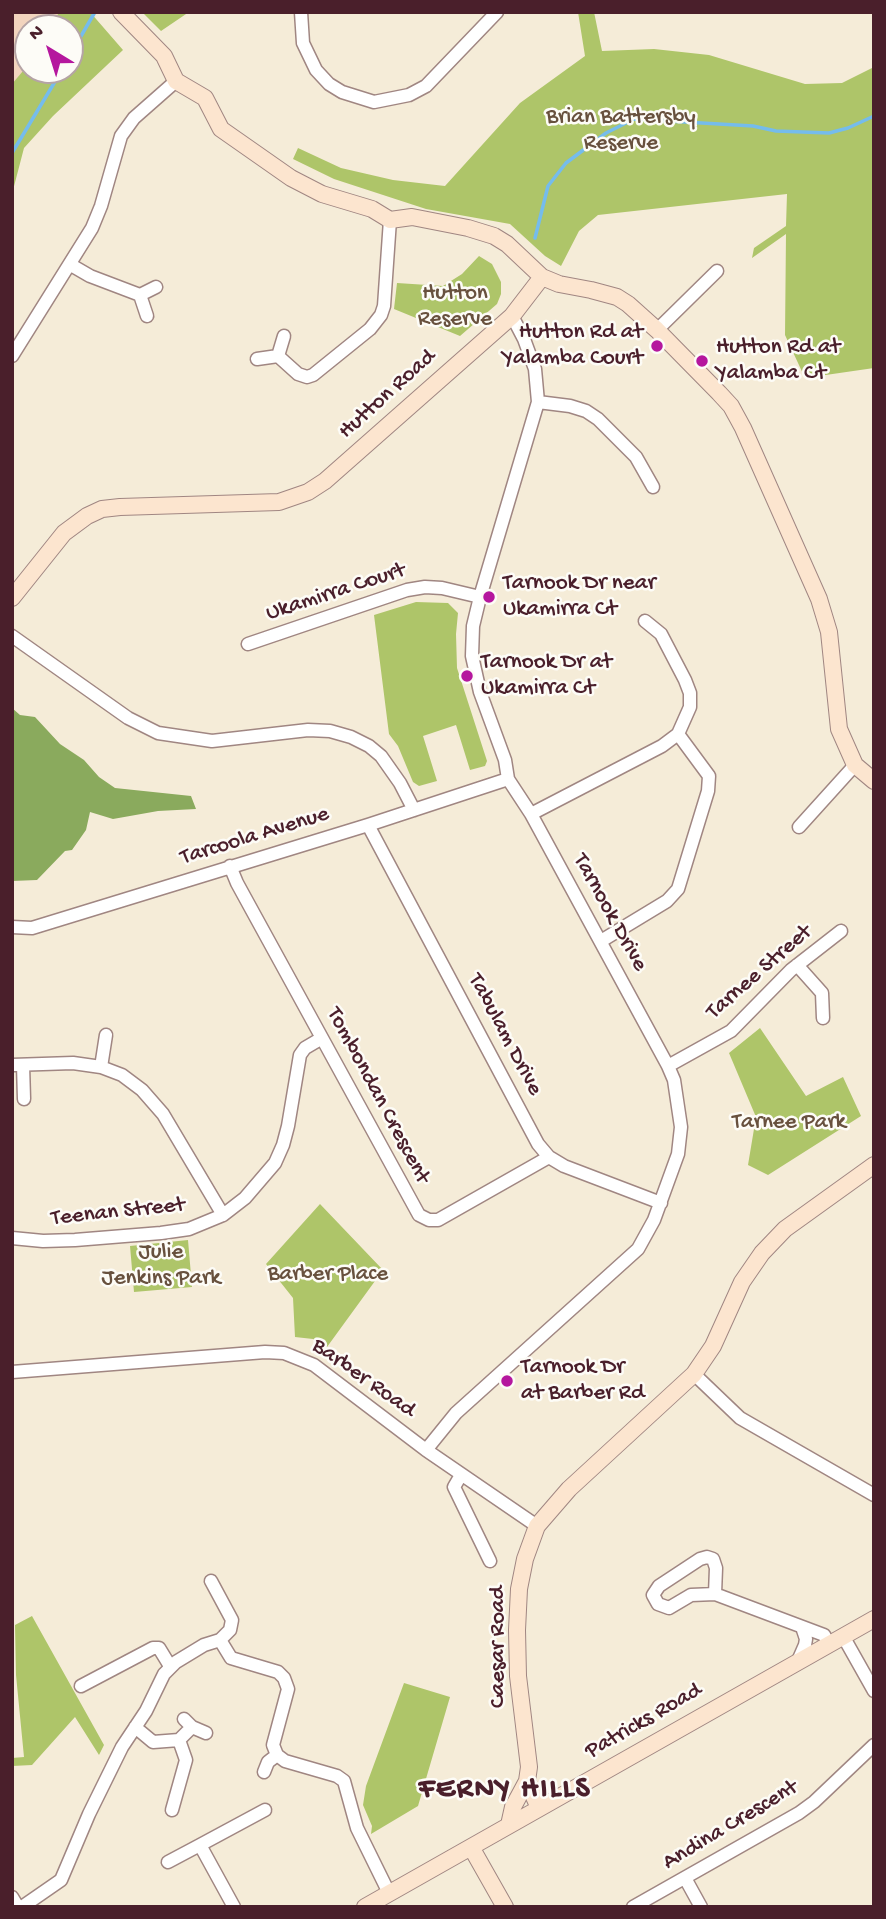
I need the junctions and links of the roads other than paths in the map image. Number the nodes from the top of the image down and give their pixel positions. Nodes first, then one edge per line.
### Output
1 (121, 12) edge
2 (301, 12) edge
3 (497, 12) edge
4 (176, 81) junction
5 (390, 220) junction
6 (71, 265) junction
7 (717, 271) dead end
8 (542, 277) junction
9 (156, 287) dead end
10 (140, 295) junction
11 (147, 316) dead end
12 (512, 316) junction
13 (657, 330) junction
14 (284, 336) dead end
15 (12, 356) edge
16 (278, 356) junction
17 (257, 359) dead end
18 (538, 402) junction
19 (653, 487) dead end
20 (480, 597) junction
21 (12, 598) edge
22 (645, 621) dead end
23 (12, 636) edge
24 (248, 644) dead end
25 (678, 734) junction
26 (855, 765) junction
27 (508, 779) junction
28 (874, 781) edge
29 (414, 810) junction
30 (531, 814) junction
31 (368, 825) junction
32 (799, 827) dead end
33 (230, 866) junction
34 (12, 927) edge
35 (841, 931) dead end
36 (601, 941) junction
37 (797, 965) junction
38 (823, 1018) dead end
39 (106, 1035) dead end
40 (322, 1038) junction
41 (17, 1065) edge
42 (668, 1066) junction
43 (101, 1067) junction
44 (24, 1099) dead end
45 (550, 1157) junction
46 (874, 1165) edge
47 (661, 1203) junction
48 (223, 1214) junction
49 (12, 1238) edge
50 (12, 1371) edge
51 (694, 1374) junction
52 (426, 1450) junction
53 (461, 1475) junction
54 (874, 1495) edge
55 (537, 1526) junction
56 (490, 1561) dead end
57 (211, 1581) dead end
58 (715, 1594) junction
59 (874, 1619) edge
60 (802, 1627) junction
61 (220, 1640) junction
62 (836, 1640) junction
63 (798, 1661) junction
64 (170, 1666) junction
65 (81, 1686) dead end
66 (874, 1690) edge
67 (135, 1727) junction
68 (206, 1733) dead end
69 (179, 1740) junction
70 (874, 1745) edge
71 (277, 1755) junction
72 (264, 1772) dead end
73 (528, 1774) junction
74 (543, 1805) junction
75 (172, 1810) dead end
76 (265, 1810) dead end
77 (509, 1825) junction
78 (200, 1845) junction
79 (471, 1847) junction
80 (168, 1862) dead end
81 (685, 1878) junction
82 (389, 1893) junction
83 (12, 1897) edge
84 (20, 1907) edge
85 (234, 1907) edge
86 (365, 1907) edge
87 (505, 1907) edge
88 (633, 1907) edge
89 (701, 1907) edge

1 - 4 street
2 - 3 street
4 - 5 street
4 - 6 street
5 - 8 street
5 - 16 street
6 - 10 street
6 - 15 street
7 - 13 street
8 - 12 street, Hutton Road
8 - 13 street
9 - 10 street
10 - 11 street
12 - 18 street, Tarnook Drive
12 - 21 street, Hutton Road
13 - 26 street
14 - 16 street
16 - 17 street
18 - 19 street
18 - 20 street, Tarnook Drive
20 - 24 street, Ukamirra Court
20 - 27 street, Tarnook Drive
22 - 25 street
23 - 29 street
25 - 30 street
25 - 36 street
26 - 28 street
26 - 32 street
27 - 29 street, Tarcoola Avenue
27 - 30 street, Tarnook Drive
29 - 31 street, Tarcoola Avenue
30 - 36 street, Tarnook Drive
31 - 33 street, Tarcoola Avenue
31 - 45 street, Tabulam Drive
33 - 34 street, Tarcoola Avenue
33 - 40 street, Tombondan Crescent
35 - 37 street, Tarnee Street
36 - 42 street, Tarnook Drive
37 - 38 street
37 - 42 street, Tarnee Street
39 - 43 street
40 - 45 street, Tombondan Crescent
40 - 48 street, Teenan Street
41 - 43 street
41 - 44 street
42 - 47 street, Tarnook Drive
43 - 48 street
45 - 47 street, Tabulam Drive
46 - 51 street, Caesar Road
47 - 52 street, Tarnook Drive
48 - 49 street, Teenan Street
50 - 52 street, Barber Road
51 - 54 street
51 - 55 street, Caesar Road
52 - 53 street, Barber Road
53 - 55 street, Barber Road
53 - 56 street
55 - 73 street, Caesar Road
57 - 61 street
58 - 58 street
58 - 60 street
59 - 62 street, Patricks Road
60 - 62 street
60 - 63 street
61 - 64 street
61 - 71 street
62 - 63 street, Patricks Road
62 - 66 street
63 - 74 street, Patricks Road
64 - 65 street
64 - 67 street
67 - 69 street
67 - 84 street
68 - 69 street
69 - 75 street
70 - 81 street, Andina Crescent
71 - 72 street
71 - 82 street
73 - 74 street, Caesar Road
73 - 77 street
74 - 77 street, Patricks Road
76 - 78 street
77 - 79 street, Patricks Road
78 - 80 street
78 - 85 street
79 - 82 street, Patricks Road
79 - 87 street
81 - 88 street, Andina Crescent
81 - 89 street
82 - 86 street, Patricks Road
83 - 84 street

